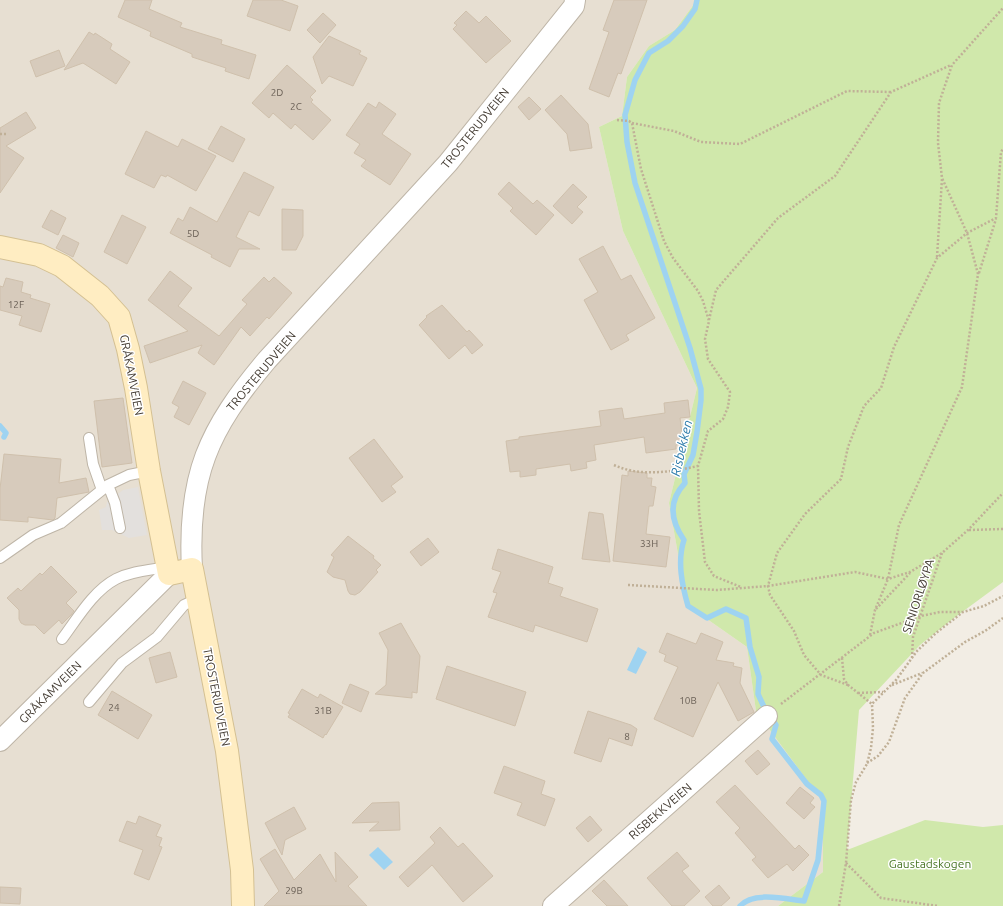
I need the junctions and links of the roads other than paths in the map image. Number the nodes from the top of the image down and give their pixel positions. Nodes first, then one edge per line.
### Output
1 (575, 0) edge
2 (0, 247) edge
3 (89, 438) dead end
4 (149, 471) junction
5 (105, 488) junction
6 (120, 528) dead end
7 (0, 558) edge
8 (192, 569) junction
9 (168, 571) junction
10 (197, 599) junction
11 (62, 639) dead end
12 (89, 702) dead end
13 (773, 711) road end
14 (0, 741) edge
15 (243, 906) edge
16 (553, 906) edge

1 - 8 street, TROSTERUDVEIEN
2 - 4 street, GRÅKAMVEIEN
3 - 5 lane
4 - 5 lane
4 - 9 street, GRÅKAMVEIEN
5 - 6 lane
5 - 7 lane
8 - 9 street
8 - 10 street, TROSTERUDVEIEN
9 - 11 lane
9 - 14 street, GRÅKAMVEIEN
10 - 12 lane
10 - 15 street, TROSTERUDVEIEN
13 - 16 street, RISBEKKVEIEN

